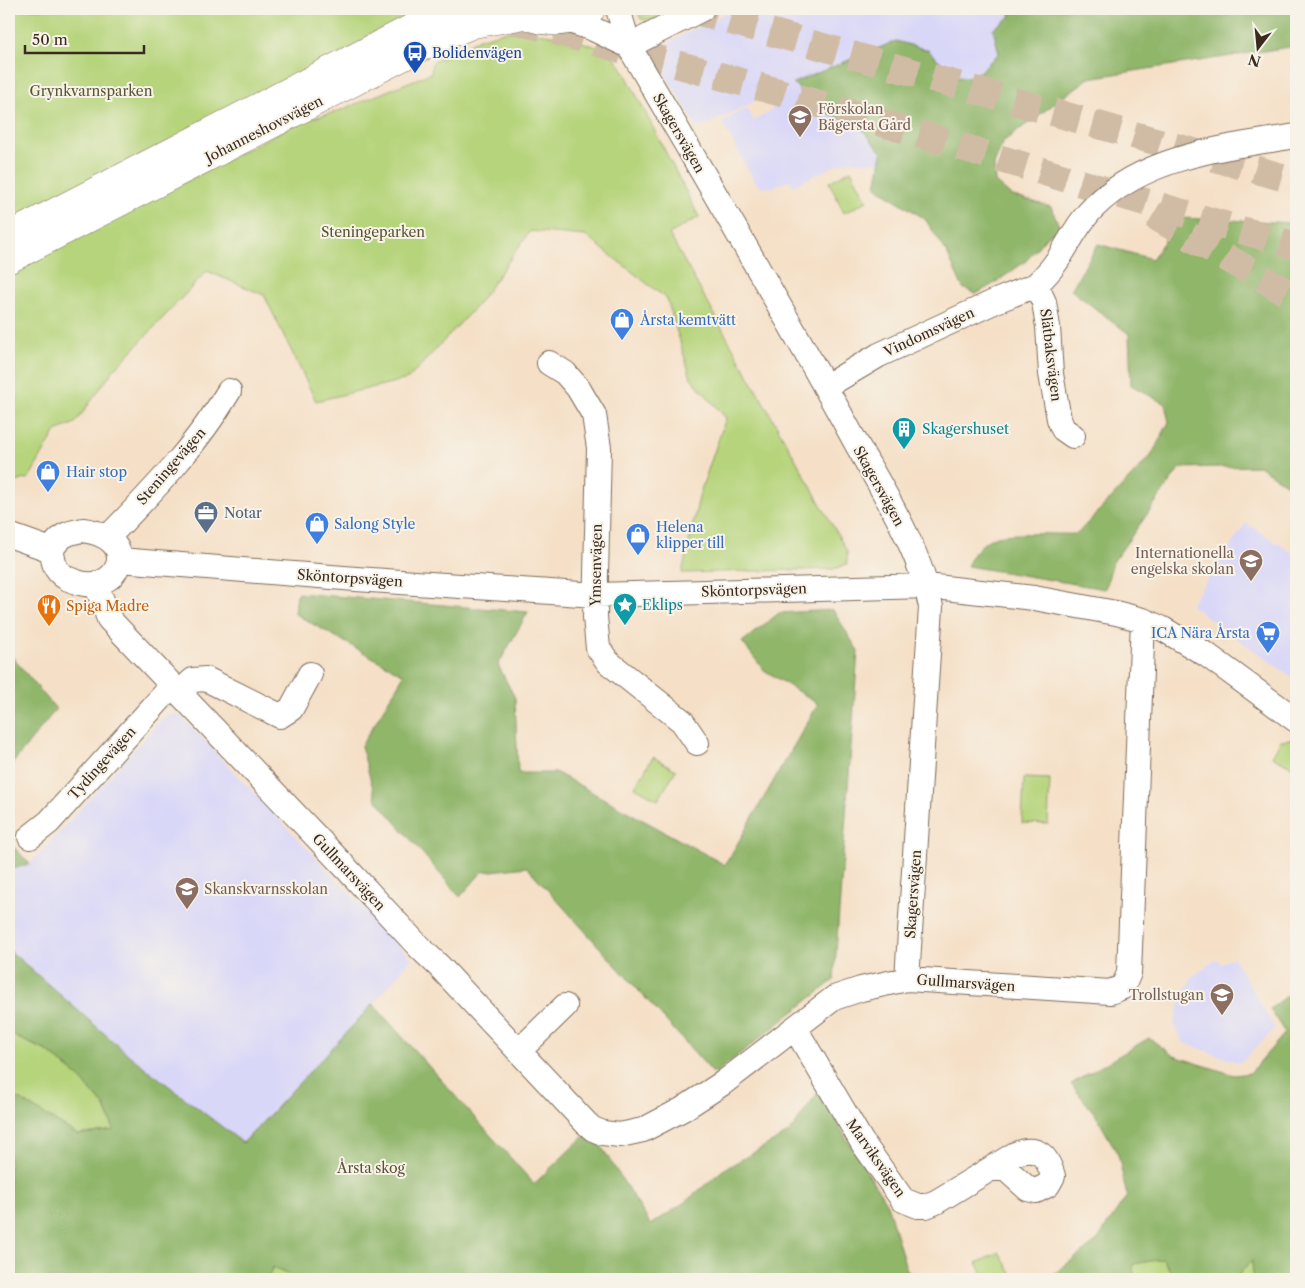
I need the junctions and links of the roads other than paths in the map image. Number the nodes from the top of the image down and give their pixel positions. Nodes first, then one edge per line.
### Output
1 (449, 9) edge
2 (591, 9) edge
3 (618, 9) edge
4 (702, 9) edge
5 (520, 12) edge
6 (566, 20) junction
7 (629, 46) junction
8 (1296, 136) edge
9 (9, 236) edge
10 (9, 260) edge
11 (1036, 285) junction
12 (549, 362) dead end
13 (825, 387) junction
14 (229, 391) dead end
15 (1073, 436) dead end
16 (9, 535) edge
17 (108, 537) junction
18 (51, 550) junction
19 (120, 560) junction
20 (96, 584) junction
21 (927, 586) junction
22 (596, 595) junction
23 (1143, 620) junction
24 (310, 674) dead end
25 (175, 689) junction
26 (1296, 720) edge
27 (696, 743) dead end
28 (30, 837) dead end
29 (907, 979) junction
30 (565, 1006) dead end
31 (795, 1028) junction
32 (519, 1051) junction
33 (995, 1168) dead end

1 - 9 main road, Johanneshovsvägen
2 - 6 main road
3 - 7 street, Skagersvägen
4 - 7 street
5 - 6 main road
5 - 10 main road, Johanneshovsvägen
6 - 7 street
7 - 13 street, Skagersvägen
8 - 11 street
11 - 13 street, Vindomsvägen
11 - 15 street, Slätbaksvägen
12 - 22 street, Ymsenvägen
13 - 21 street, Skagersvägen
14 - 17 street, Steningevägen
16 - 18 street
17 - 18 street
17 - 19 street
18 - 20 street
19 - 20 street
19 - 22 street, Sköntorpsvägen
20 - 25 street, Gullmarsvägen
21 - 22 street, Sköntorpsvägen
21 - 23 street, Sköntorpsvägen
21 - 29 street, Skagersvägen
22 - 27 street, Ymsenvägen
23 - 26 street, Sköntorpsvägen
23 - 29 street, Gullmarsvägen
24 - 25 street
25 - 28 street, Tydingevägen
25 - 32 street, Gullmarsvägen
29 - 31 street, Gullmarsvägen
30 - 32 street
31 - 32 street, Gullmarsvägen
31 - 33 street, Marviksvägen

